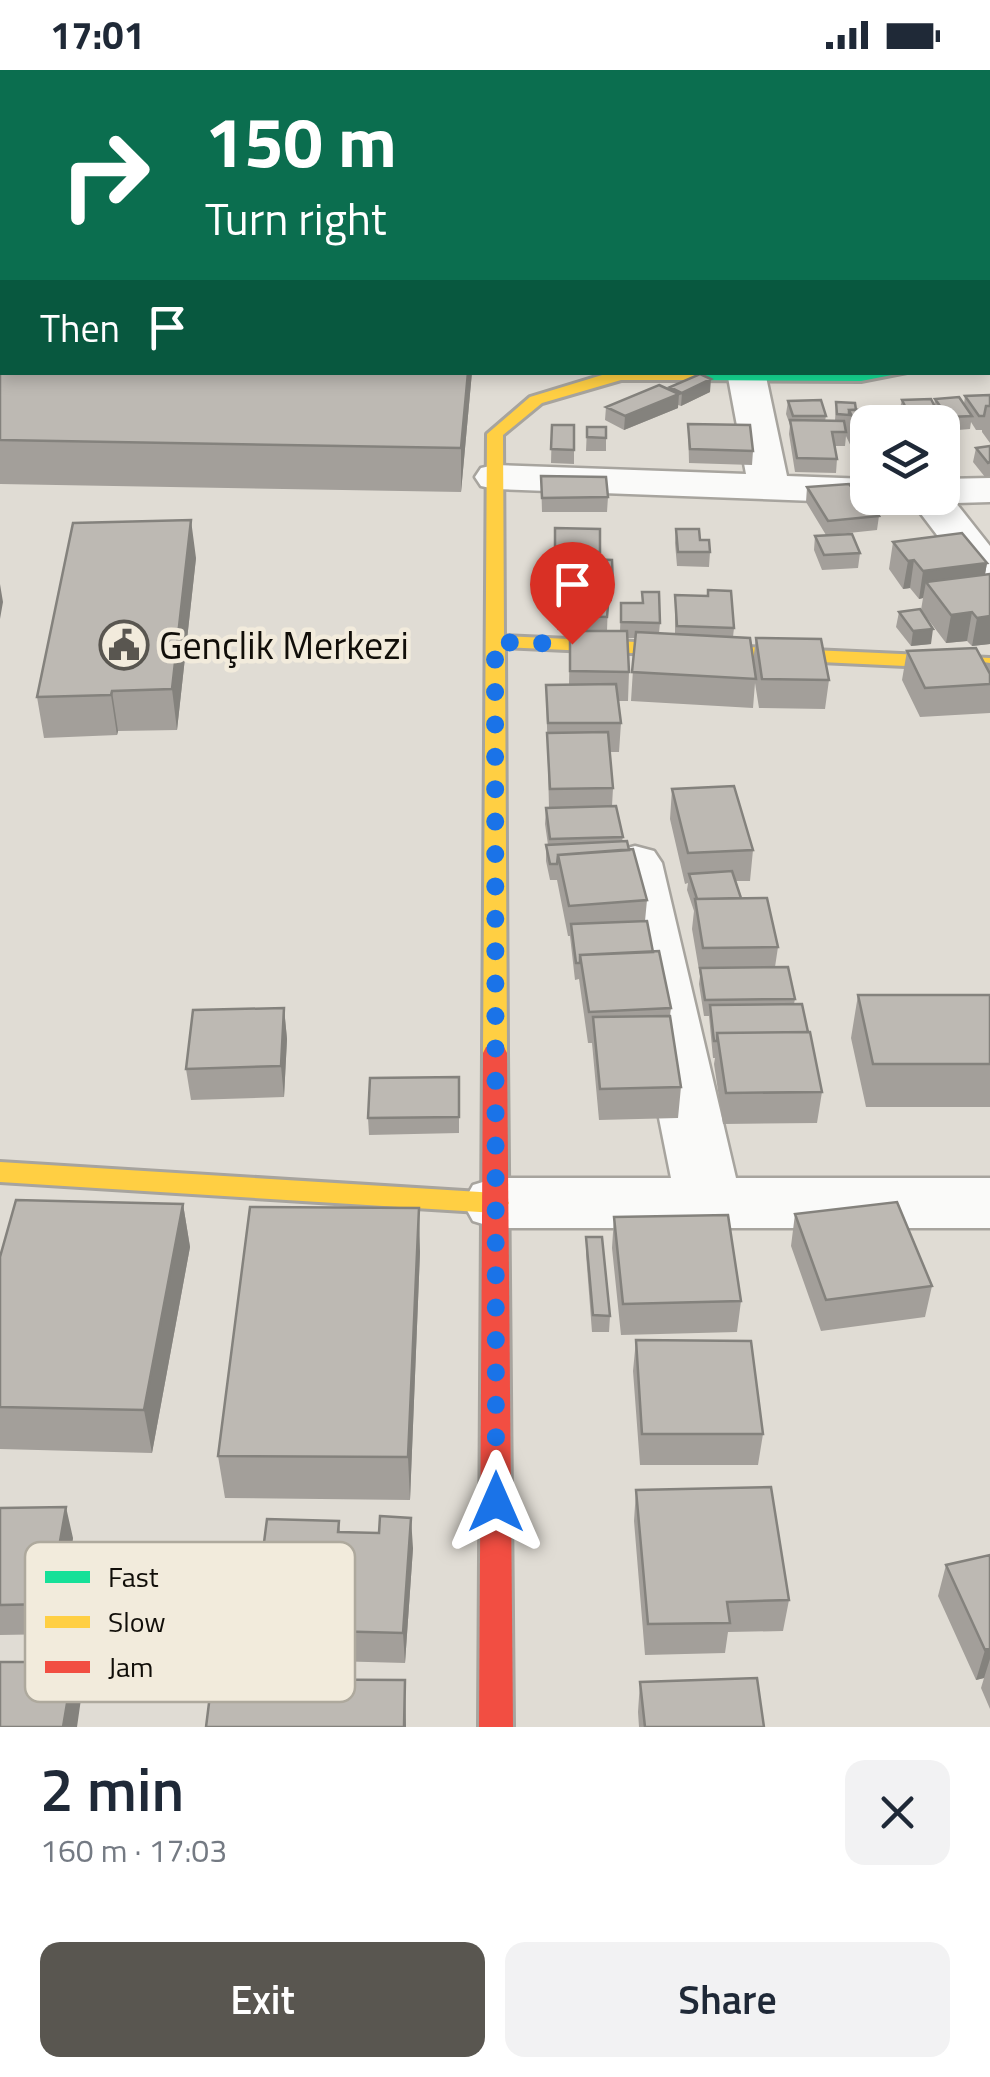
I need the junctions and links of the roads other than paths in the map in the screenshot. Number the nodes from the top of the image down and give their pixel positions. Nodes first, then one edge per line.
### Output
1 (620, 375) edge
2 (746, 375) edge
3 (495, 477) junction
4 (769, 486) junction
5 (850, 490) edge
6 (990, 490) edge
7 (960, 491) edge
8 (943, 515) edge
9 (990, 576) edge
10 (495, 642) junction
11 (990, 664) edge
12 (635, 863) edge
13 (0, 1172) edge
14 (496, 1203) junction
15 (709, 1203) junction
16 (984, 1217) edge
17 (496, 1727) edge

1 - 3 street
2 - 4 street
3 - 4 street
3 - 10 street
4 - 5 street
6 - 7 street
8 - 9 street
10 - 11 street
10 - 14 street
12 - 15 street
13 - 14 street
14 - 15 street
14 - 17 street
15 - 16 street

